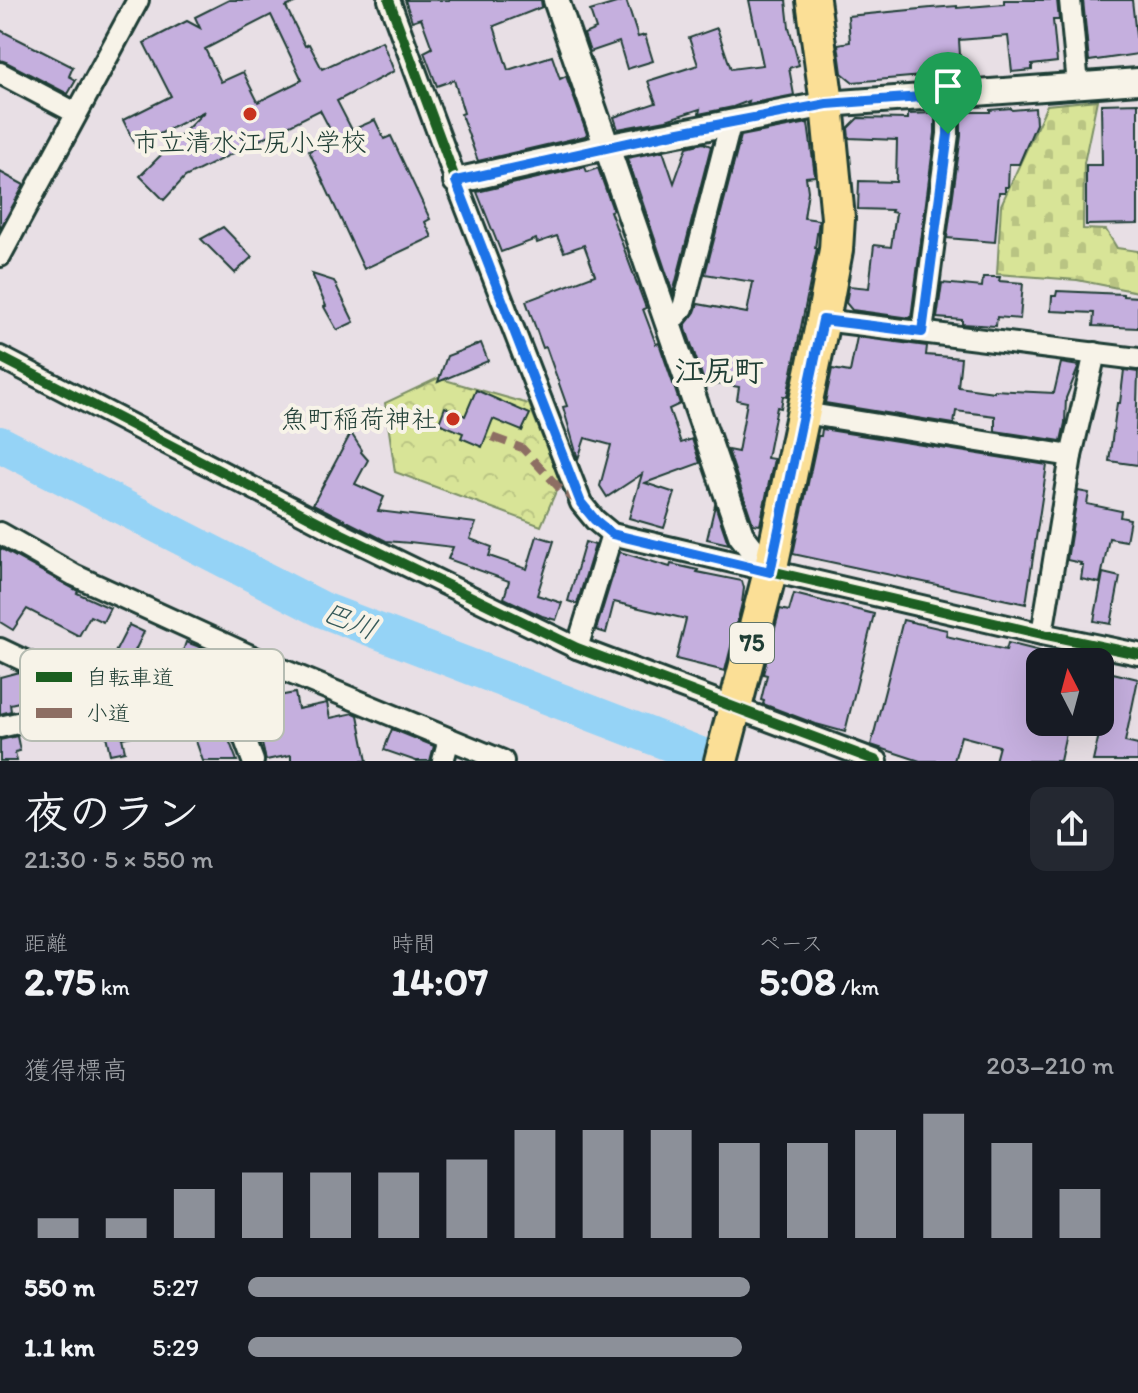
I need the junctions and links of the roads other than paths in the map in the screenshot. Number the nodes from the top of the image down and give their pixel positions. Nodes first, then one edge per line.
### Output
1 (138, 0) edge
2 (389, 0) edge
3 (556, 0) edge
4 (813, 0) edge
5 (1070, 0) edge
6 (0, 73) edge
7 (1138, 81) edge
8 (1078, 85) junction
9 (948, 95) junction
10 (827, 104) junction
11 (76, 113) junction
12 (731, 121) junction
13 (606, 147) junction
14 (456, 181) junction
15 (0, 256) edge
16 (823, 320) junction
17 (668, 325) junction
18 (922, 332) junction
19 (1095, 353) junction
20 (0, 357) edge
21 (1138, 359) edge
22 (804, 413) junction
23 (1071, 456) junction
24 (0, 533) edge
25 (612, 534) junction
26 (770, 572) junction
27 (1042, 634) junction
28 (577, 648) junction
29 (0, 649) edge
30 (235, 649) edge
31 (1138, 654) edge
32 (20, 659) edge
33 (284, 670) edge
34 (736, 711) junction
35 (20, 722) edge
36 (0, 727) edge
37 (449, 739) junction
38 (246, 741) edge
39 (253, 761) edge
40 (443, 761) edge
41 (503, 761) edge
42 (721, 761) edge
43 (877, 761) edge

1 - 11 street
2 - 14 street
3 - 13 street
4 - 10 main road, 75
5 - 8 street
6 - 11 street
7 - 8 street
8 - 9 street
9 - 10 street
9 - 18 street
10 - 12 street
10 - 16 main road, 75
11 - 15 street
12 - 13 street
12 - 17 street
13 - 14 street
13 - 17 street
14 - 25 street
16 - 18 street
16 - 22 main road, 75
17 - 26 street
18 - 19 street
19 - 21 street
19 - 23 street
20 - 28 street
22 - 23 street
22 - 26 main road, 75
23 - 27 street
24 - 30 street
25 - 26 street
25 - 28 street
26 - 27 street
26 - 34 main road, 75
27 - 31 street
28 - 34 street
29 - 32 street
33 - 37 street
34 - 42 main road, 75
34 - 43 street
35 - 36 street
37 - 40 street
37 - 41 street
38 - 39 street

